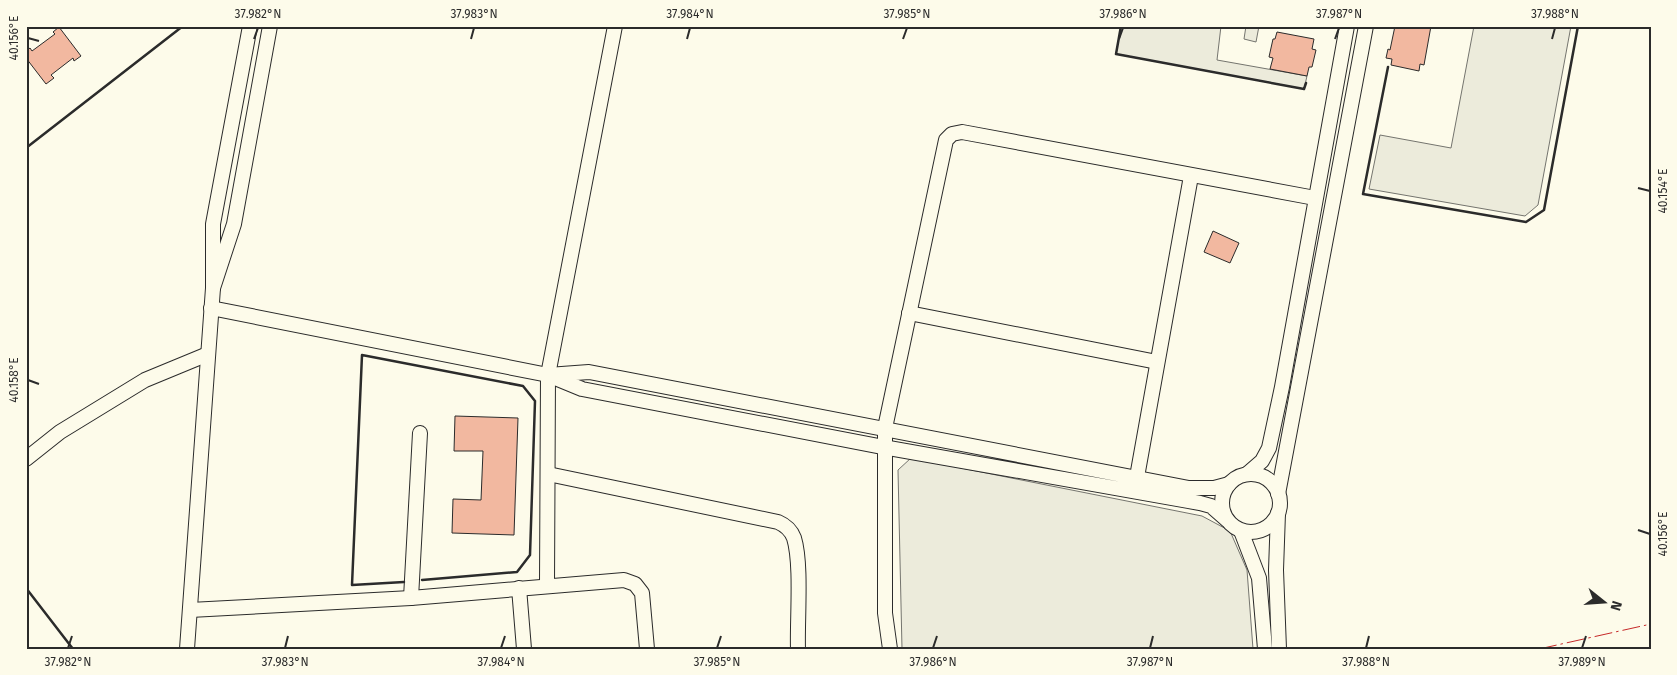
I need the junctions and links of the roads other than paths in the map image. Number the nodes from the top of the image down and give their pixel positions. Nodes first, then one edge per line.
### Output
1 (250, 26) edge
2 (270, 26) edge
3 (615, 26) edge
4 (1347, 26) edge
5 (1366, 26) edge
6 (1191, 176) junction
7 (1315, 198) junction
8 (213, 288) junction
9 (211, 308) junction
10 (909, 313) junction
11 (208, 354) junction
12 (1157, 362) junction
13 (548, 375) junction
14 (885, 428) junction
15 (420, 433) dead end
16 (883, 447) junction
17 (26, 459) edge
18 (548, 474) junction
19 (1247, 474) junction
20 (1136, 477) junction
21 (1229, 484) junction
22 (1278, 494) junction
23 (1278, 513) junction
24 (1227, 520) junction
25 (1241, 531) junction
26 (547, 585) junction
27 (519, 588) junction
28 (411, 598) junction
29 (190, 610) junction
30 (187, 649) edge
31 (524, 649) edge
32 (647, 649) edge
33 (798, 649) edge
34 (890, 649) edge
35 (1265, 649) edge
36 (1279, 649) edge

1 - 8 street
2 - 8 street
3 - 13 street
4 - 7 street
5 - 22 street
6 - 7 street
6 - 10 street
6 - 12 street
7 - 19 street
8 - 9 street
9 - 11 street
9 - 13 street
10 - 12 street
10 - 14 street
11 - 17 street
11 - 29 street
12 - 20 street
13 - 14 street
13 - 16 street
13 - 18 street
14 - 16 street
14 - 20 street
15 - 28 street
16 - 24 street
16 - 34 street
18 - 26 street
18 - 33 street
19 - 21 street
19 - 22 street
20 - 21 street
21 - 24 street
22 - 23 street
23 - 25 street
23 - 36 street
24 - 25 street
25 - 35 street
26 - 27 street
26 - 32 street
27 - 28 street
27 - 31 street
28 - 29 street
29 - 30 street

